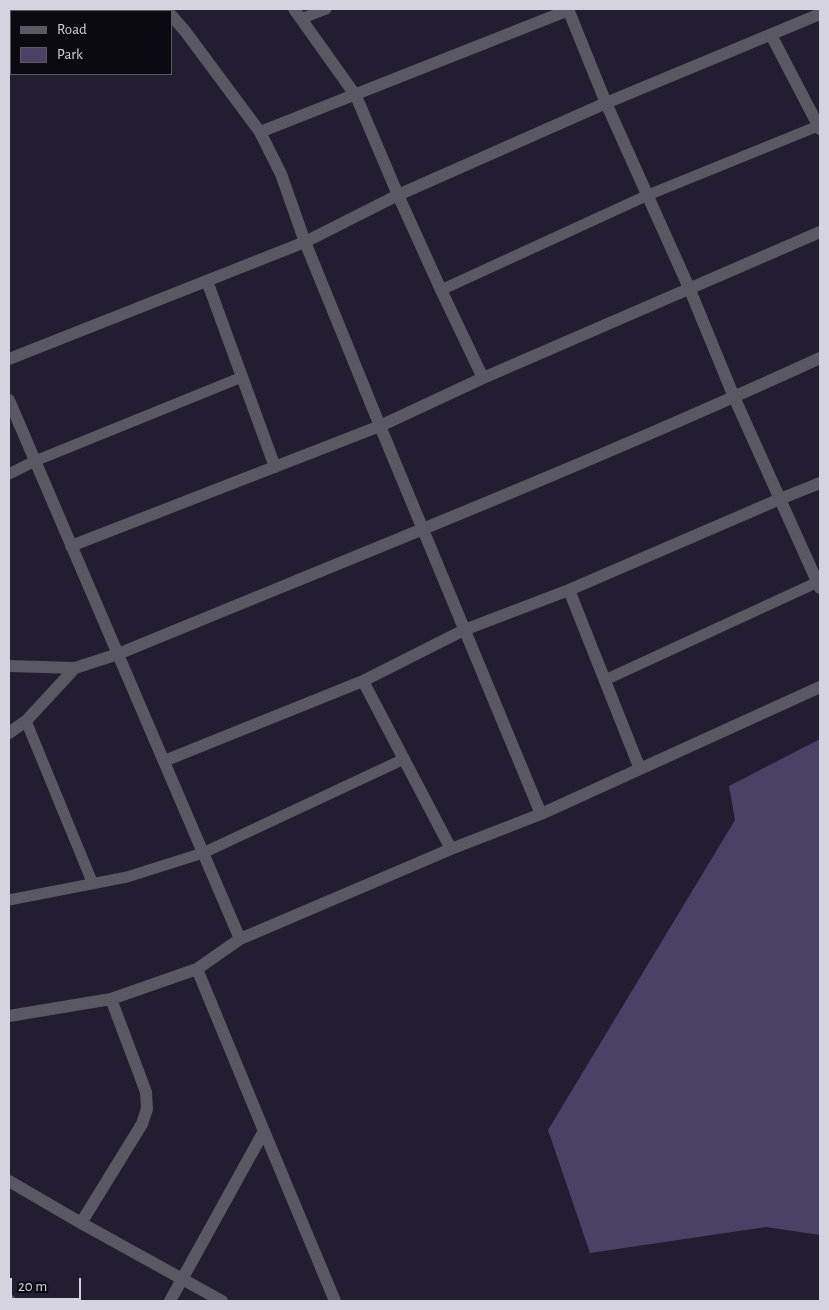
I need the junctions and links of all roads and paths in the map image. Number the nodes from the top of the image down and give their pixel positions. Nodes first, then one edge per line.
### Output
1 (326, 9) edge
2 (569, 9) edge
3 (297, 14) edge
4 (820, 14) edge
5 (172, 16) edge
6 (771, 34) junction
7 (356, 96) junction
8 (606, 104) junction
9 (819, 127) edge
10 (260, 132) junction
11 (398, 195) junction
12 (648, 195) junction
13 (820, 232) edge
14 (305, 242) junction
15 (207, 281) junction
16 (441, 290) junction
17 (690, 290) junction
18 (820, 358) edge
19 (9, 359) edge
20 (242, 377) junction
21 (483, 378) junction
22 (734, 397) junction
23 (9, 400) edge
24 (380, 426) junction
25 (35, 461) junction
26 (275, 467) junction
27 (9, 474) edge
28 (820, 484) edge
29 (780, 499) junction
30 (422, 529) junction
31 (71, 546) junction
32 (819, 584) edge
33 (569, 590) junction
34 (464, 630) junction
35 (118, 654) junction
36 (9, 666) edge
37 (75, 668) junction
38 (605, 680) junction
39 (363, 681) junction
40 (820, 687) edge
41 (26, 721) junction
42 (9, 733) edge
43 (404, 759) junction
44 (164, 762) junction
45 (640, 769) junction
46 (541, 814) junction
47 (451, 849) junction
48 (203, 853) junction
49 (93, 884) junction
50 (9, 900) edge
51 (240, 939) junction
52 (197, 969) junction
53 (110, 998) junction
54 (9, 1016) edge
55 (264, 1131) junction
56 (9, 1180) edge
57 (81, 1223) junction
58 (182, 1280) junction
59 (170, 1301) edge
60 (222, 1301) edge
61 (335, 1301) edge

1 - 3 lane
2 - 7 street
2 - 8 street
3 - 7 street
4 - 6 street
5 - 10 street
6 - 8 street
6 - 9 street
7 - 10 street
7 - 11 street
8 - 11 street
8 - 12 street
9 - 12 lane
10 - 14 street
11 - 14 street
11 - 16 street
12 - 16 lane
12 - 17 street
13 - 17 street
14 - 15 street
14 - 24 street
15 - 19 street
15 - 20 street
16 - 21 street
17 - 21 street
17 - 22 street
18 - 22 street
20 - 25 lane
20 - 26 street
21 - 24 street
22 - 29 street
22 - 30 street
23 - 25 street
24 - 26 street
24 - 30 street
25 - 27 lane
25 - 31 street
26 - 31 street
28 - 29 street
29 - 32 street
29 - 33 street
30 - 34 street
30 - 35 street
31 - 35 street
32 - 38 lane
33 - 34 street
33 - 38 street
34 - 39 street
34 - 46 street
35 - 37 street
35 - 44 street
36 - 37 street
37 - 41 street
38 - 45 street
39 - 43 street
39 - 44 street
40 - 45 street
41 - 42 street
41 - 49 lane
43 - 47 street
43 - 48 lane
44 - 48 street
45 - 46 street
46 - 47 street
47 - 51 street
48 - 49 lane
48 - 51 street
49 - 50 lane
51 - 52 street
52 - 53 street
52 - 55 street
53 - 54 street
53 - 57 street
55 - 58 street
55 - 61 street
56 - 57 street
57 - 58 street
58 - 59 street
58 - 60 street

